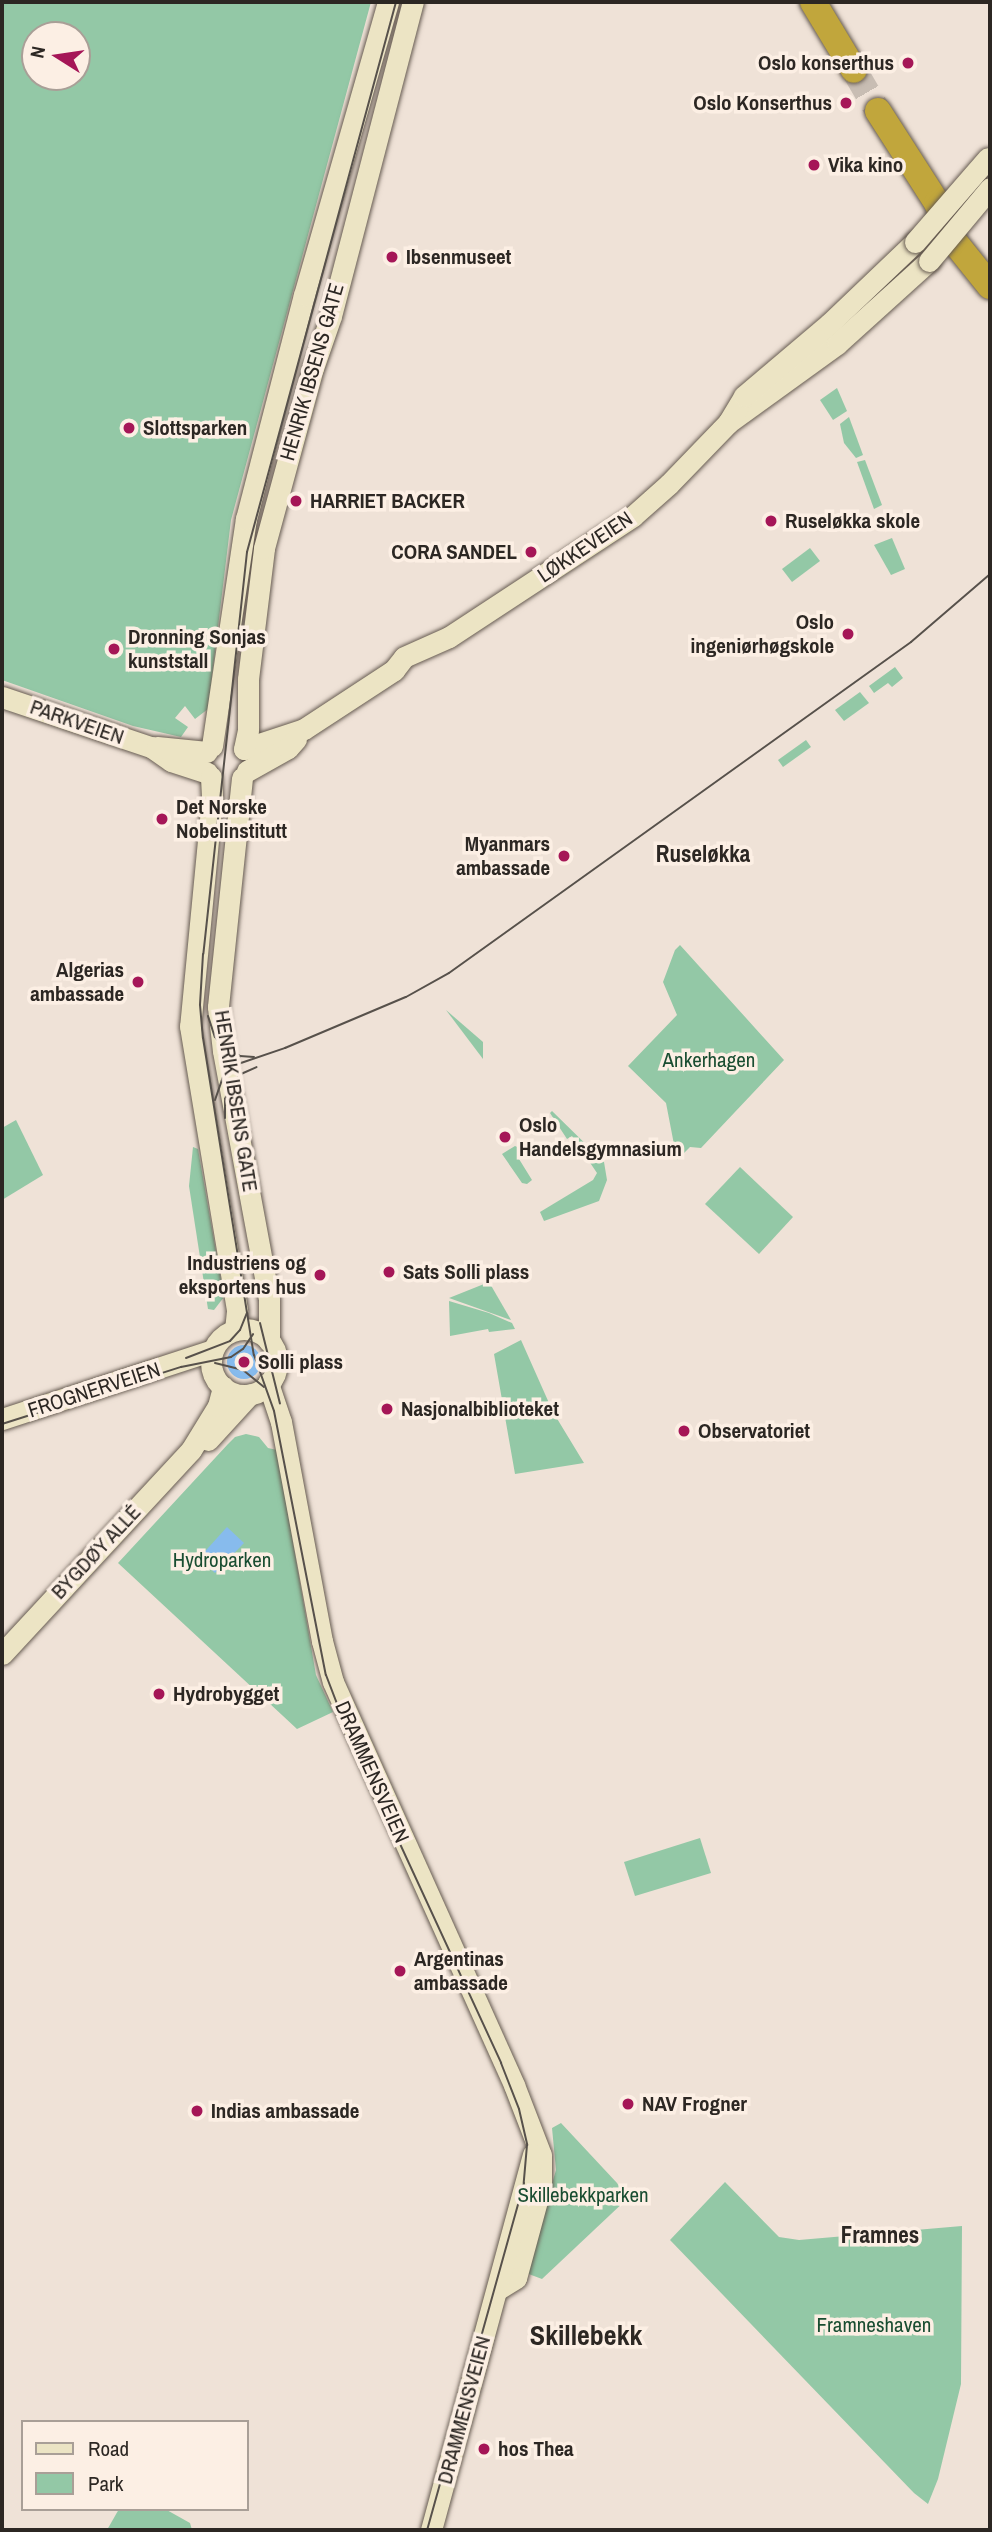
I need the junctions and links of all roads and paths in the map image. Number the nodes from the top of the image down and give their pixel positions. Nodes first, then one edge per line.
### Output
1 (388, 2) edge
2 (413, 2) edge
3 (813, 2) edge
4 (854, 70) tunnel mouth
5 (878, 110) tunnel mouth
6 (990, 160) edge
7 (990, 188) edge
8 (986, 279) edge
9 (728, 423) junction
10 (2, 696) edge
11 (304, 729) junction
12 (244, 749) junction
13 (209, 762) junction
14 (244, 774) junction
15 (235, 1330) junction
16 (269, 1341) junction
17 (212, 1357) junction
18 (223, 1387) junction
19 (259, 1389) junction
20 (2, 1419) edge
21 (191, 1450) junction
22 (2, 1654) edge
23 (431, 2530) edge

1 - 13 main road, HENRIK IBSENS GATE
2 - 12 main road, HENRIK IBSENS GATE
3 - 4 highway
5 - 8 highway
6 - 9 main road, LØKKEVEIEN, bridge
7 - 9 main road, LØKKEVEIEN, bridge
9 - 11 main road, LØKKEVEIEN
10 - 13 main road, PARKVEIEN
11 - 12 main road, LØKKEVEIEN
11 - 14 main road, LØKKEVEIEN
12 - 13 main road
12 - 14 main road
13 - 14 main road
13 - 15 main road, HENRIK IBSENS GATE
14 - 16 main road, HENRIK IBSENS GATE
15 - 16 main road
15 - 17 main road
16 - 19 main road
17 - 18 main road
17 - 20 main road, FROGNERVEIEN
18 - 19 main road
18 - 21 main road, BYGDØY ALLÉ
19 - 21 main road, BYGDØY ALLÉ
19 - 23 main road, DRAMMENSVEIEN
21 - 22 main road, BYGDØY ALLÉ

